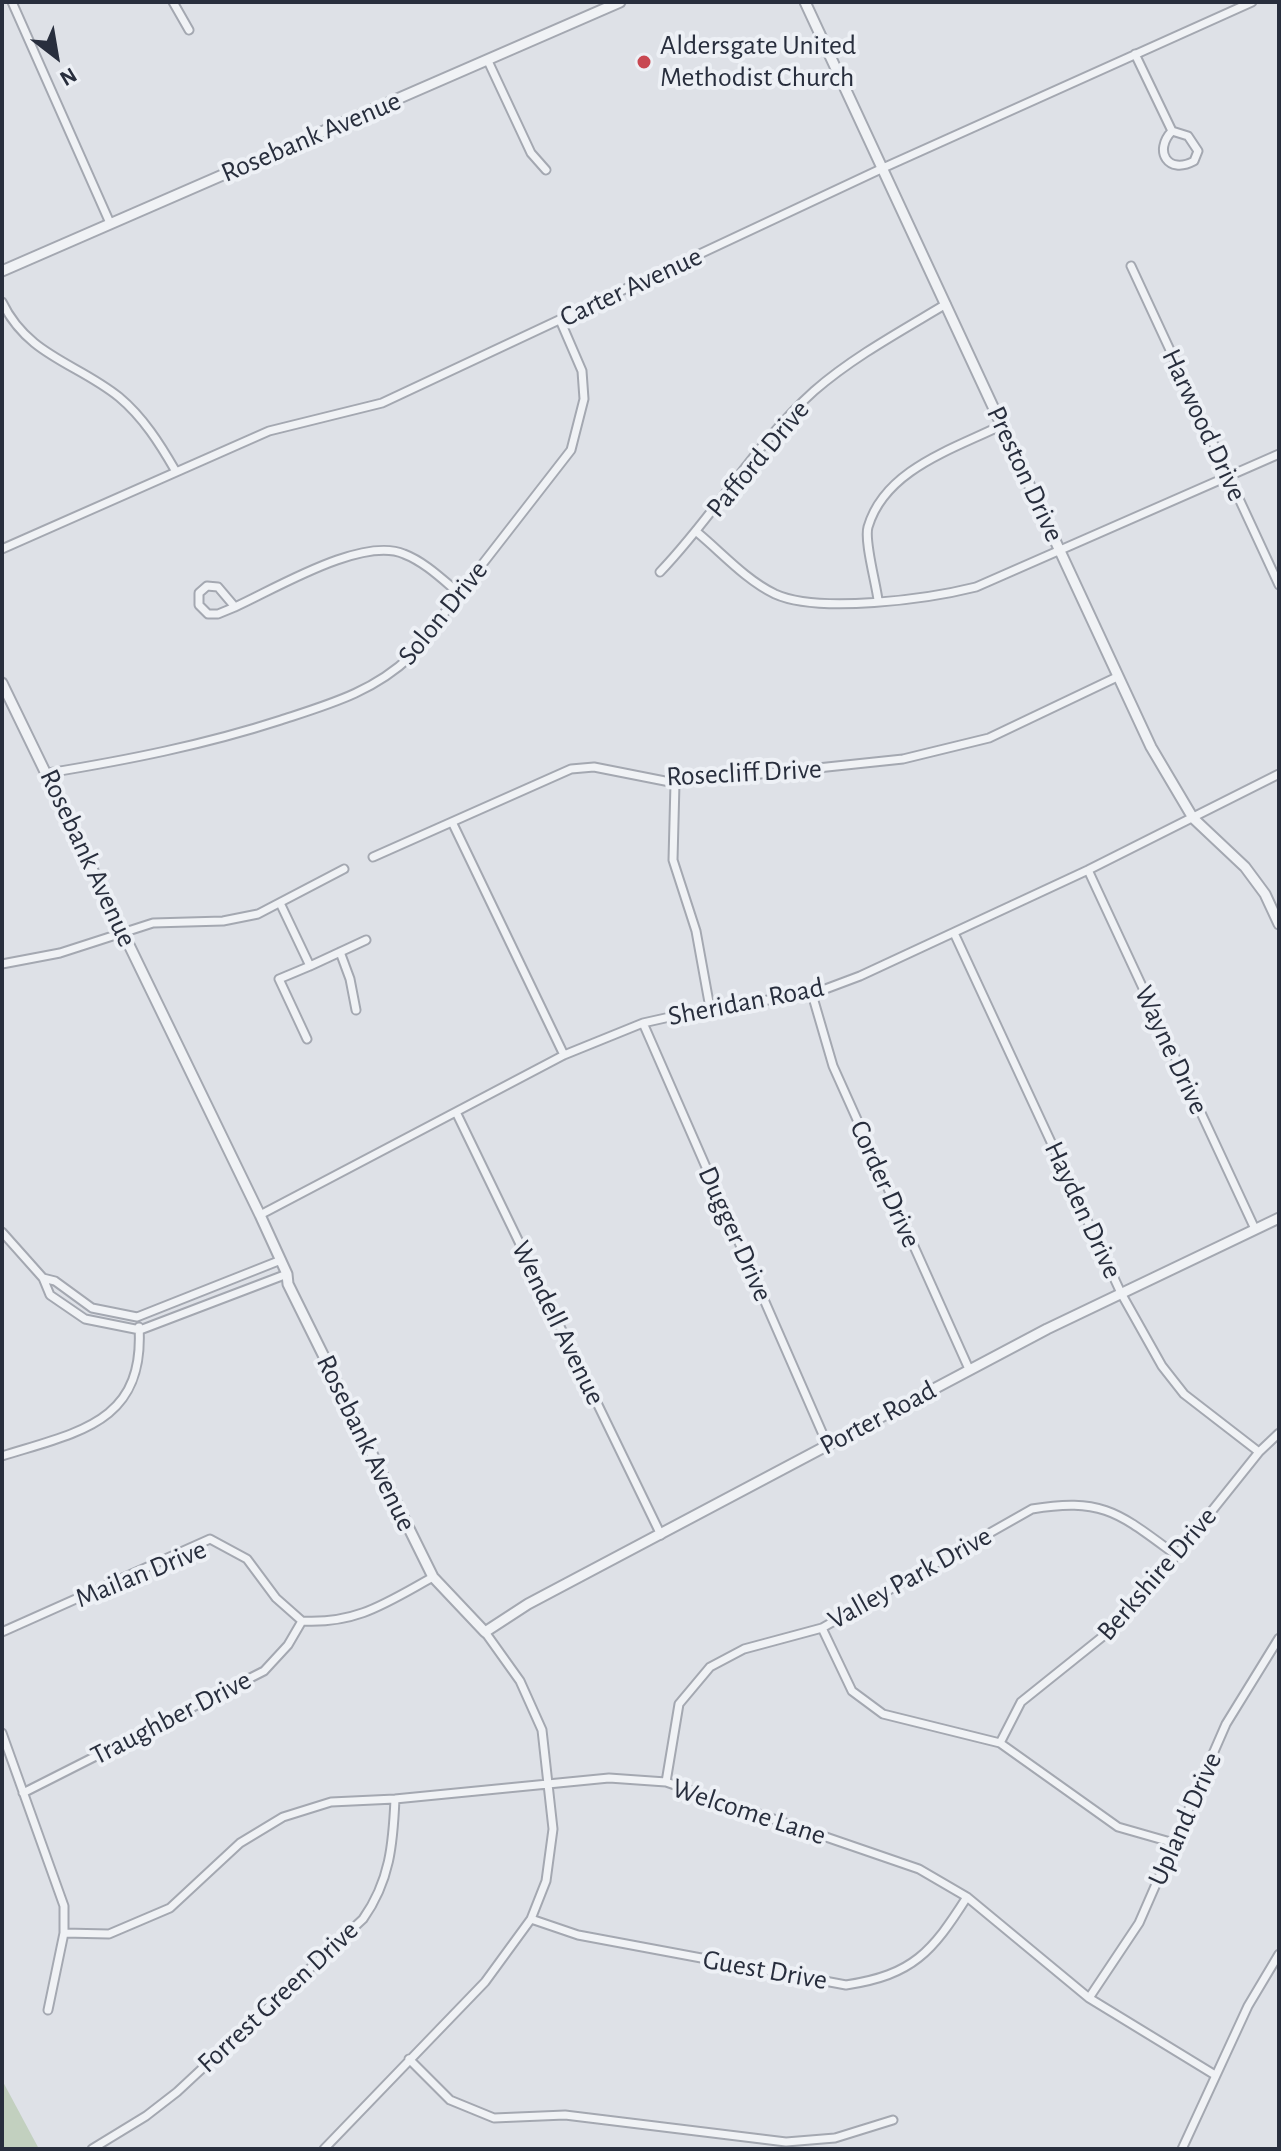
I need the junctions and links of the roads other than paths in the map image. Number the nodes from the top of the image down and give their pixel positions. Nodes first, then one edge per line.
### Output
1 (12, 2) edge
2 (173, 2) edge
3 (620, 2) edge
4 (805, 2) edge
5 (1252, 2) edge
6 (189, 30) dead end
7 (1135, 54) junction
8 (488, 61) junction
9 (1172, 131) junction
10 (883, 168) junction
11 (546, 170) dead end
12 (110, 223) junction
13 (1131, 266) dead end
14 (2, 271) edge
15 (2, 302) edge
16 (946, 304) junction
17 (560, 320) junction
18 (1002, 425) junction
19 (1279, 454) edge
20 (175, 470) junction
21 (1228, 477) junction
22 (698, 533) junction
23 (2, 549) edge
24 (1060, 549) junction
25 (660, 572) dead end
26 (1279, 585) edge
27 (460, 594) junction
28 (878, 600) junction
29 (235, 607) junction
30 (1117, 677) junction
31 (3, 687) edge
32 (48, 773) junction
33 (1279, 774) edge
34 (675, 783) junction
35 (1193, 818) junction
36 (453, 824) junction
37 (373, 857) dead end
38 (344, 869) dead end
39 (1088, 870) junction
40 (280, 903) junction
41 (1279, 924) edge
42 (123, 933) junction
43 (954, 933) junction
44 (366, 940) dead end
45 (340, 952) junction
46 (2, 964) edge
47 (310, 966) junction
48 (812, 994) junction
49 (710, 1008) junction
50 (356, 1010) dead end
51 (643, 1023) junction
52 (307, 1039) dead end
53 (564, 1055) junction
54 (456, 1112) junction
55 (260, 1215) junction
56 (1279, 1218) edge
57 (1255, 1229) junction
58 (2, 1232) edge
59 (281, 1260) junction
60 (287, 1274) junction
61 (43, 1278) junction
62 (1121, 1293) junction
63 (137, 1317) junction
64 (140, 1330) junction
65 (969, 1369) junction
66 (1279, 1433) edge
67 (828, 1446) junction
68 (1259, 1452) junction
69 (2, 1456) edge
70 (661, 1535) junction
71 (1176, 1555) junction
72 (433, 1577) junction
73 (302, 1621) junction
74 (822, 1628) junction
75 (2, 1632) edge
76 (485, 1632) junction
77 (1279, 1638) edge
78 (2, 1733) edge
79 (1000, 1743) junction
80 (666, 1782) junction
81 (550, 1783) junction
82 (23, 1793) junction
83 (395, 1799) junction
84 (1174, 1843) junction
85 (967, 1897) junction
86 (531, 1919) junction
87 (64, 1933) junction
88 (1279, 1954) edge
89 (1089, 1998) junction
90 (48, 2010) dead end
91 (409, 2059) junction
92 (1215, 2075) junction
93 (893, 2120) dead end
94 (92, 2149) edge
95 (324, 2149) edge
96 (1182, 2149) edge

1 - 12 street
2 - 6 street
3 - 8 street, Rosebank Avenue
4 - 10 street, Preston Drive
5 - 7 street, Carter Avenue
7 - 9 street
7 - 10 street, Carter Avenue
8 - 11 street
8 - 12 street, Rosebank Avenue
9 - 9 street
10 - 16 street, Preston Drive
10 - 17 street, Carter Avenue
12 - 14 street, Rosebank Avenue
13 - 21 street, Harwood Drive
15 - 20 street
16 - 18 street, Preston Drive
16 - 22 street, Pafford Drive
17 - 20 street, Carter Avenue
17 - 27 street, Solon Drive
18 - 24 street, Preston Drive
18 - 28 street
19 - 21 street
20 - 23 street, Carter Avenue
21 - 24 street
21 - 26 street, Harwood Drive
22 - 25 street, Pafford Drive
22 - 28 street
24 - 28 street
24 - 30 street, Preston Drive
27 - 29 street
27 - 32 street, Solon Drive
29 - 29 street
30 - 34 street, Rosecliff Drive
30 - 35 street, Preston Drive
31 - 32 street, Rosebank Avenue
32 - 42 street, Rosebank Avenue
33 - 35 street, Sheridan Road
34 - 36 street, Rosecliff Drive
34 - 49 street
35 - 39 street, Sheridan Road
35 - 41 street, Preston Drive
36 - 37 street, Rosecliff Drive
36 - 53 street
38 - 40 street
39 - 43 street, Sheridan Road
39 - 57 street, Wayne Drive
40 - 42 street
40 - 47 street
42 - 46 street
42 - 55 street, Rosebank Avenue
43 - 48 street, Sheridan Road
43 - 62 street, Hayden Drive
44 - 45 street
45 - 47 street
45 - 50 street
47 - 52 street
48 - 49 street, Sheridan Road
48 - 65 street, Corder Drive
49 - 51 street, Sheridan Road
51 - 53 street, Sheridan Road
51 - 67 street, Dugger Drive
53 - 54 street, Sheridan Road
54 - 55 street, Sheridan Road
54 - 70 street, Wendell Avenue
55 - 59 street, Rosebank Avenue
56 - 57 street, Porter Road
57 - 62 street, Porter Road
58 - 61 street
59 - 60 street, Rosebank Avenue
59 - 63 street
60 - 64 street
60 - 72 street, Rosebank Avenue
61 - 63 street
61 - 64 street
62 - 65 street, Porter Road
62 - 68 street, Hayden Drive
63 - 64 street
64 - 69 street
65 - 67 street, Porter Road
66 - 68 street, Berkshire Drive
67 - 70 street, Porter Road
68 - 71 street, Berkshire Drive
70 - 76 street, Porter Road
71 - 74 street, Valley Park Drive
71 - 79 street, Berkshire Drive
72 - 73 street
72 - 76 street, Rosebank Avenue
73 - 75 street, Mailan Drive
73 - 82 street, Traughber Drive
74 - 79 street
74 - 80 street, Valley Park Drive
76 - 81 street, Rosebank Avenue
77 - 84 street, Upland Drive
78 - 82 street
79 - 84 street
80 - 81 street, Welcome Lane
80 - 85 street, Welcome Lane
81 - 83 street, Welcome Lane
81 - 86 street, Rosebank Avenue
82 - 87 street
83 - 87 street, Welcome Lane
83 - 94 street, Forrest Green Drive
84 - 89 street, Upland Drive
85 - 86 street, Guest Drive
85 - 89 street, Welcome Lane
86 - 91 street, Rosebank Avenue
87 - 90 street
88 - 92 street
89 - 92 street, Welcome Lane
91 - 93 street
91 - 95 street, Rosebank Avenue
92 - 96 street

